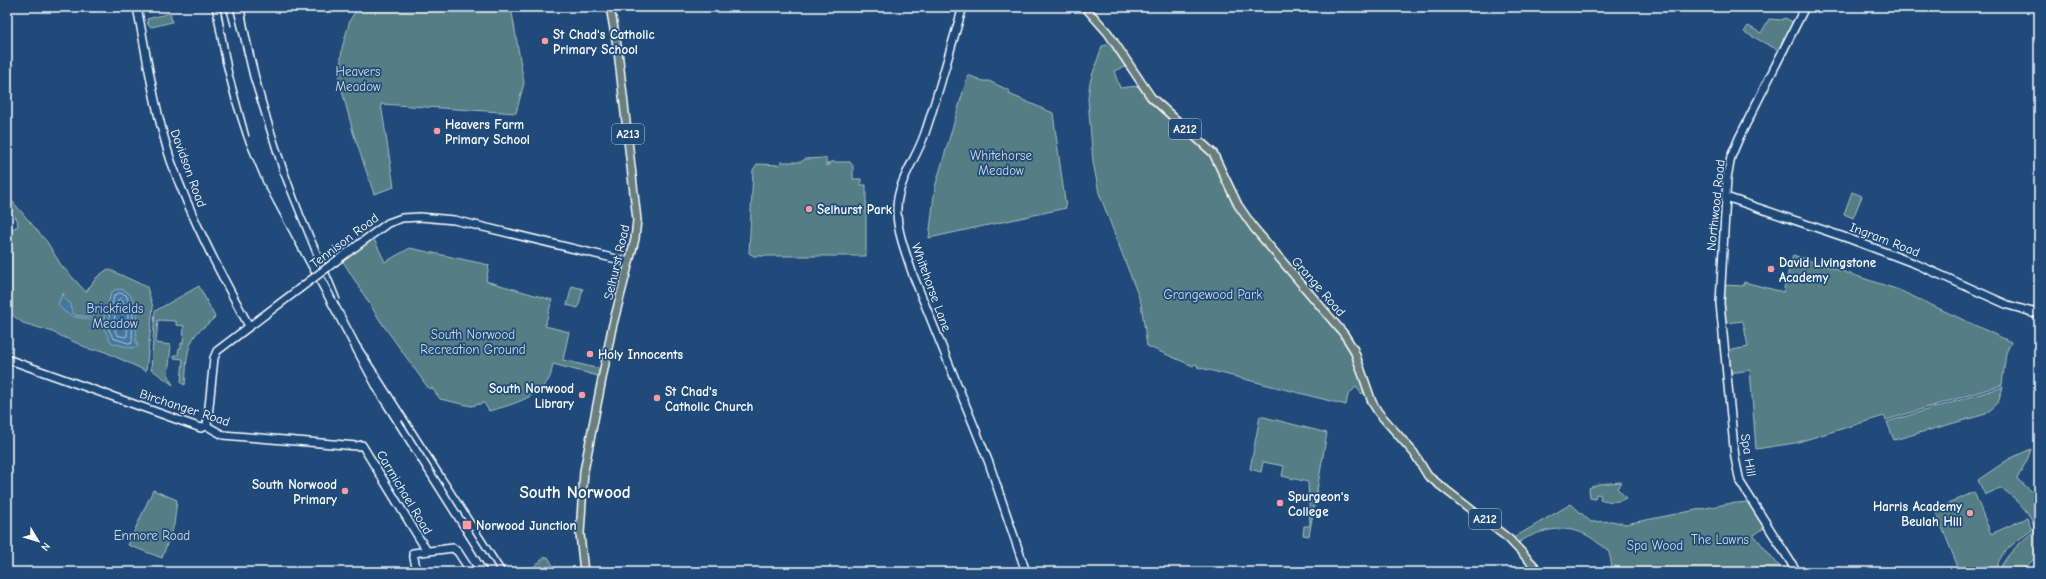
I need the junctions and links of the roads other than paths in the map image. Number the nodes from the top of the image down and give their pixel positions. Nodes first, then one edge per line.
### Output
1 (137, 7) edge
2 (610, 7) edge
3 (963, 7) edge
4 (1085, 7) edge
5 (1805, 7) edge
6 (1726, 197) junction
7 (629, 262) junction
8 (2039, 308) edge
9 (2035, 314) edge
10 (249, 326) junction
11 (1724, 351) joint
12 (7, 359) edge
13 (207, 426) junction
14 (362, 445) joint
15 (427, 551) junction
16 (416, 572) edge
17 (471, 572) edge
18 (584, 572) edge
19 (1026, 572) edge
20 (1540, 572) edge
21 (1796, 572) edge

1 - 10 street, Davidson Road
2 - 7 main road, Selhurst Road / A213
3 - 19 street, Whitehorse Lane
4 - 20 main road, Grange Road / A212
5 - 6 street, Northwood Road
6 - 9 street, Ingram Road
6 - 11 street, Northwood Road
7 - 10 street, Tennison Road, bridge
7 - 18 main road, Selhurst Road / A213
8 - 9 street
10 - 13 street, Tennison Road
11 - 21 street, Spa Hill
12 - 13 street, Birchanger Road
13 - 14 street, Birchanger Road
14 - 15 street, Carmichael Road
15 - 16 street
15 - 17 street

